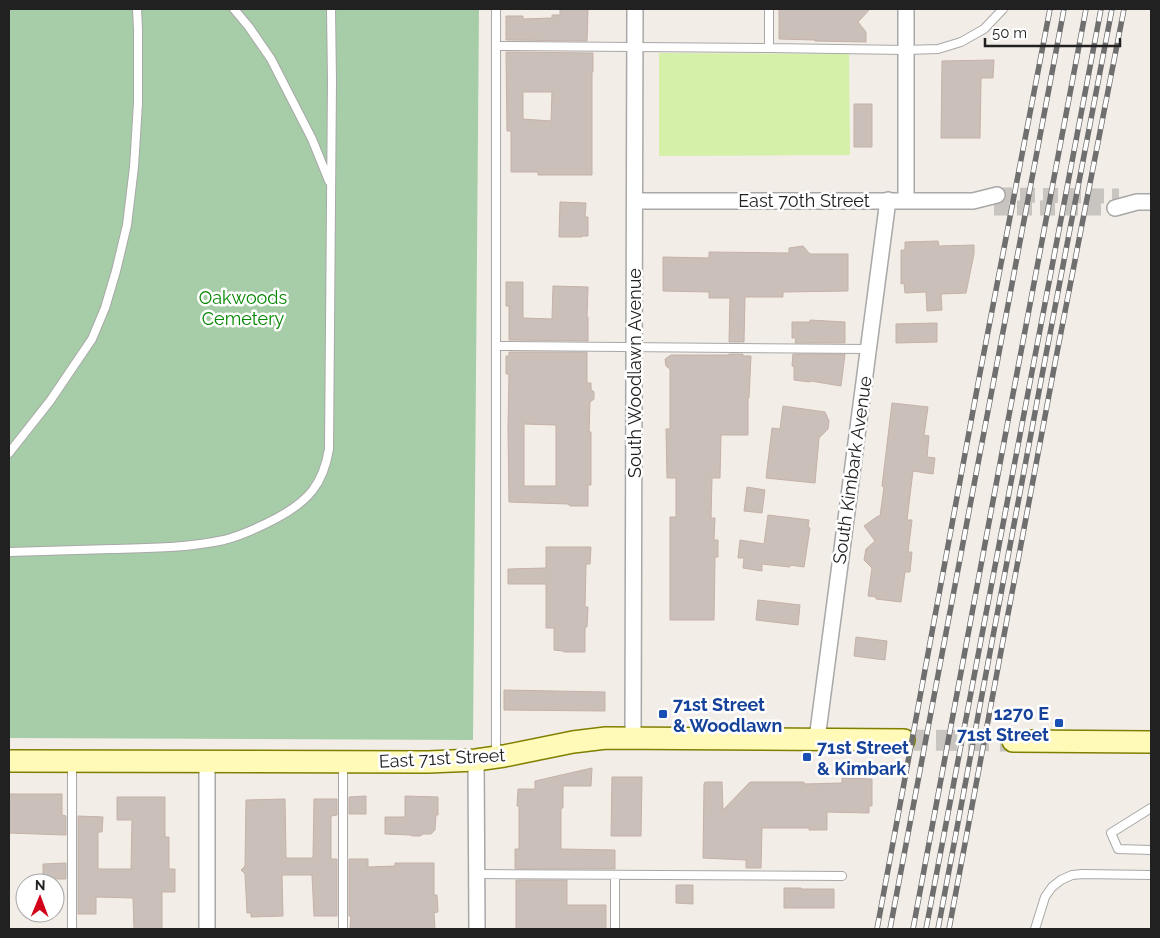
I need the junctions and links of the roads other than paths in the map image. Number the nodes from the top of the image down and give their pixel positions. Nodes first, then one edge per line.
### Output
1 (136, 9) edge
2 (234, 9) edge
3 (331, 9) edge
4 (496, 9) edge
5 (634, 9) edge
6 (769, 9) edge
7 (906, 9) edge
8 (1003, 9) edge
9 (496, 46) junction
10 (634, 47) junction
11 (769, 48) junction
12 (906, 50) junction
13 (331, 186) junction
14 (888, 200) junction
15 (906, 200) junction
16 (634, 201) junction
17 (996, 201) tunnel mouth
18 (1117, 202) tunnel mouth
19 (1144, 202) edge
20 (496, 346) junction
21 (634, 347) junction
22 (868, 349) junction
23 (9, 453) edge
24 (9, 552) edge
25 (633, 738) junction
26 (817, 739) junction
27 (904, 740) tunnel mouth
28 (1014, 741) tunnel mouth
29 (1151, 742) edge
30 (486, 758) junction
31 (9, 761) edge
32 (72, 761) junction
33 (207, 762) junction
34 (343, 762) junction
35 (1151, 808) edge
36 (1151, 850) edge
37 (477, 874) junction
38 (615, 875) junction
39 (1151, 875) edge
40 (842, 876) dead end
41 (72, 929) edge
42 (207, 929) edge
43 (342, 929) edge
44 (477, 929) edge
45 (615, 929) edge
46 (1035, 929) edge

1 - 23 lane
2 - 13 lane
3 - 13 lane
4 - 9 lane
5 - 10 street, South Woodlawn Avenue
6 - 11 lane
7 - 12 street
8 - 12 lane
9 - 10 lane
9 - 20 lane
10 - 11 lane
10 - 16 street, South Woodlawn Avenue
11 - 12 lane
12 - 15 street
13 - 24 lane
14 - 15 street, East 70th Street
14 - 16 street, East 70th Street
14 - 22 street, South Kimbark Avenue
15 - 17 street, East 70th Street
16 - 21 street, South Woodlawn Avenue
18 - 19 street
20 - 21 lane
20 - 30 lane
21 - 22 lane
21 - 25 street, South Woodlawn Avenue
22 - 26 street, South Kimbark Avenue
25 - 26 main road, East 71st Street
25 - 30 main road, East 71st Street
26 - 27 main road, East 71st Street
28 - 29 main road
30 - 34 main road, East 71st Street
30 - 37 street
31 - 32 main road, East 71st Street
32 - 33 main road, East 71st Street
32 - 41 lane
33 - 34 main road, East 71st Street
33 - 42 street
34 - 43 lane
35 - 36 lane
37 - 38 lane
37 - 44 street
38 - 40 lane
38 - 45 lane
39 - 46 lane

